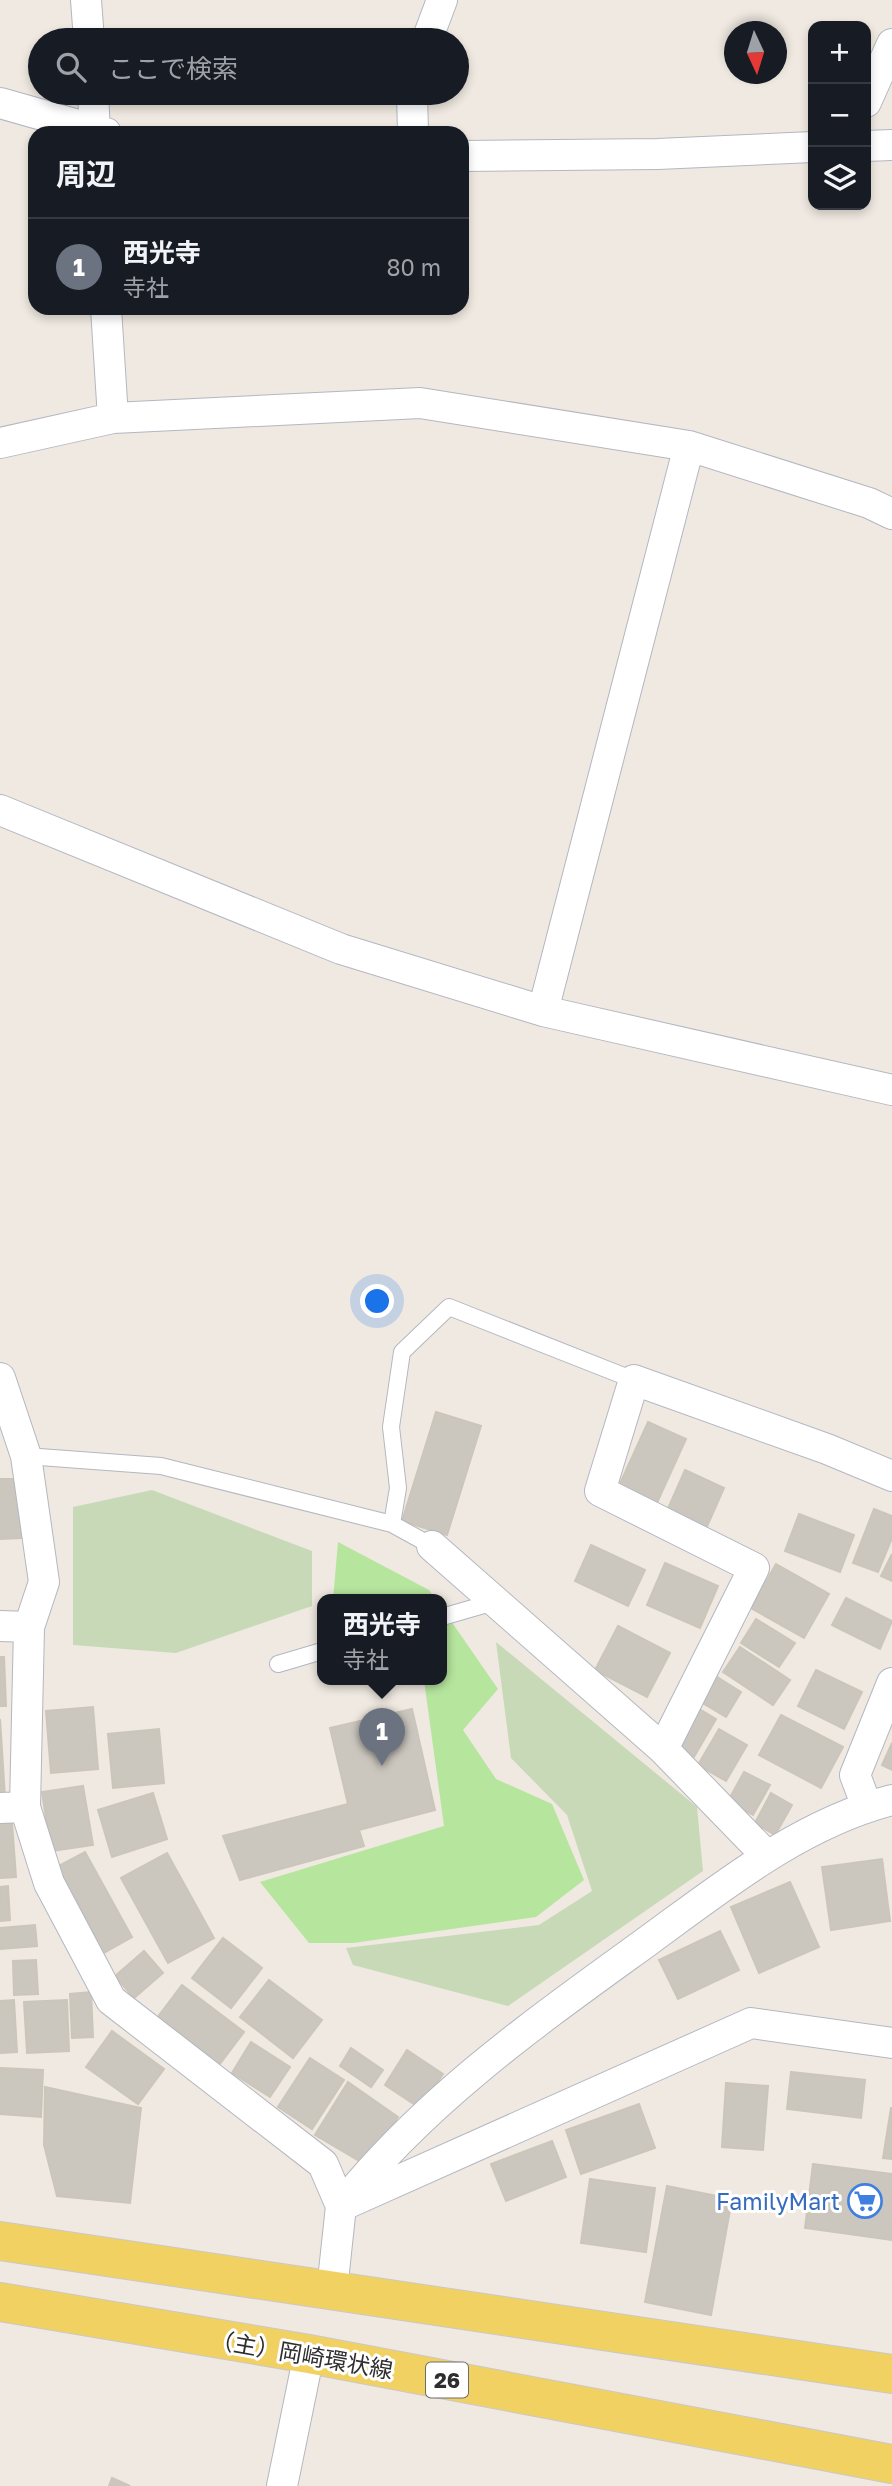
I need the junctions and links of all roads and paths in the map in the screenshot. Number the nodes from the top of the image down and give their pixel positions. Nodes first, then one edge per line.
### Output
1 (86, 0) edge
2 (442, 0) edge
3 (88, 28) edge
4 (432, 28) edge
5 (892, 44) edge
6 (871, 91) edge
7 (0, 103) edge
8 (94, 105) edge
9 (412, 105) edge
10 (73, 126) edge
11 (95, 126) edge
12 (413, 126) edge
13 (892, 145) edge
14 (871, 146) edge
15 (808, 147) edge
16 (469, 156) edge
17 (106, 315) edge
18 (113, 418) junction
19 (0, 443) edge
20 (689, 446) junction
21 (892, 514) edge
22 (0, 810) edge
23 (543, 1012) junction
24 (892, 1090) edge
25 (0, 1378) edge
26 (634, 1380) junction
27 (13, 1457) edge
28 (892, 1476) edge
29 (392, 1524) junction
30 (432, 1546) joint
31 (494, 1602) junction
32 (447, 1616) edge
33 (0, 1626) edge
34 (29, 1627) junction
35 (317, 1653) edge
36 (278, 1664) dead end
37 (892, 1683) edge
38 (663, 1748) junction
39 (879, 1803) edge
40 (13, 1808) edge
41 (766, 1855) junction
42 (892, 2043) edge
43 (341, 2206) junction
44 (0, 2241) edge
45 (332, 2290) junction
46 (0, 2302) edge
47 (309, 2354) junction
48 (892, 2374) edge
49 (892, 2464) edge
50 (282, 2486) edge

1 - 3 street
2 - 4 street
5 - 6 street
7 - 10 street
8 - 11 street
9 - 12 street
13 - 14 street
15 - 16 street
17 - 18 street
18 - 19 street
18 - 20 street
20 - 21 street
20 - 23 street
22 - 23 street
23 - 24 street
25 - 27 street
26 - 28 street
26 - 29 lane
26 - 38 street
27 - 29 lane
27 - 34 street
29 - 30 lane
30 - 31 street
31 - 32 lane
31 - 38 street
33 - 34 street
34 - 40 street
35 - 36 lane
37 - 39 street
38 - 41 street
39 - 41 street
40 - 43 street
41 - 43 street
42 - 43 street
43 - 45 street
44 - 45 main road
45 - 48 main road
46 - 47 main road, （主）岡崎環状線 / 26
47 - 49 main road, （主）岡崎環状線 / 26
47 - 50 street

